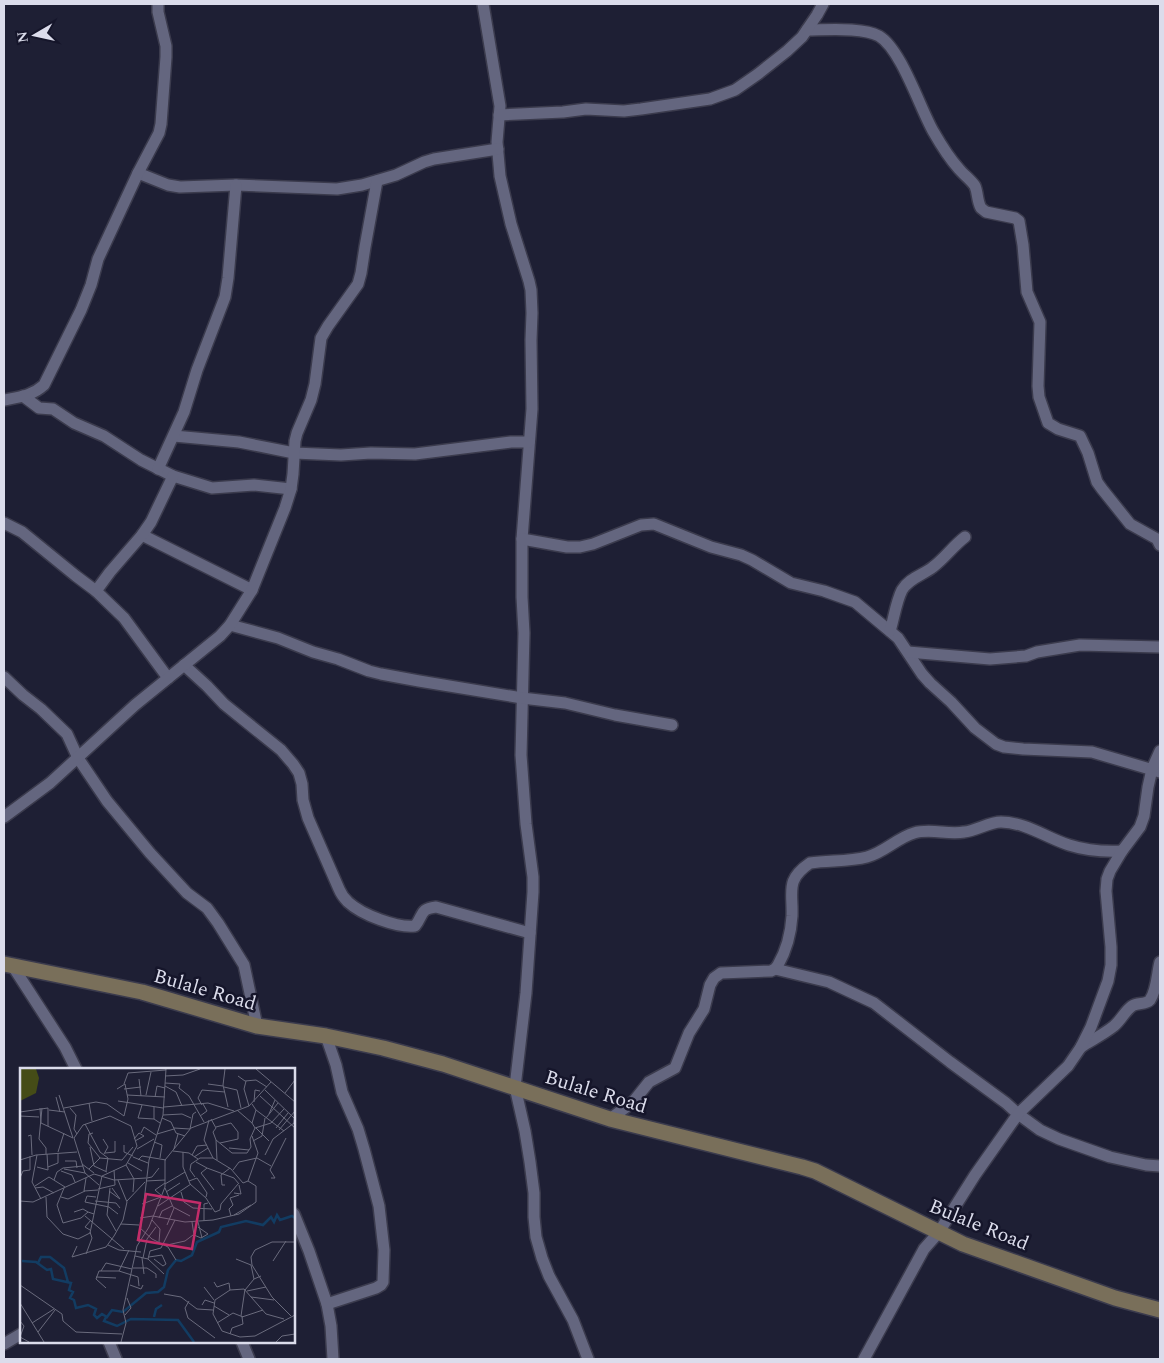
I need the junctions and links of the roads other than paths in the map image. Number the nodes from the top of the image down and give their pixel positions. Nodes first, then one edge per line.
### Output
1 (158, 4) edge
2 (483, 4) edge
3 (823, 4) edge
4 (807, 30) junction
5 (499, 115) junction
6 (498, 149) junction
7 (138, 173) junction
8 (377, 181) junction
9 (236, 185) junction
10 (22, 396) junction
11 (4, 400) edge
12 (174, 436) junction
13 (529, 442) junction
14 (294, 453) junction
15 (158, 469) junction
16 (174, 476) junction
17 (291, 489) junction
18 (4, 522) edge
19 (142, 535) junction
20 (965, 537) dead end
21 (522, 539) junction
22 (1160, 544) edge
23 (252, 590) junction
24 (96, 591) junction
25 (230, 625) junction
26 (890, 632) junction
27 (1160, 647) edge
28 (908, 652) junction
29 (184, 665) junction
30 (4, 677) edge
31 (168, 678) junction
32 (522, 698) junction
33 (672, 725) dead end
34 (1160, 751) edge
35 (78, 758) junction
36 (1156, 771) edge
37 (4, 817) edge
38 (1122, 851) junction
39 (530, 933) junction
40 (1160, 962) edge
41 (8, 964) edge
42 (775, 969) junction
43 (257, 1026) junction
44 (326, 1036) junction
45 (1081, 1047) junction
46 (75, 1068) edge
47 (514, 1087) junction
48 (1018, 1114) junction
49 (610, 1119) junction
50 (1160, 1166) edge
51 (295, 1216) edge
52 (938, 1232) junction
53 (327, 1304) junction
54 (1160, 1310) edge
55 (20, 1335) edge
56 (109, 1343) edge
57 (242, 1343) edge
58 (4, 1344) edge
59 (116, 1359) edge
60 (249, 1359) edge
61 (333, 1359) edge
62 (588, 1359) edge
63 (864, 1359) edge

1 - 7 street
2 - 5 street
3 - 4 street
4 - 5 street
4 - 22 street
5 - 6 street
6 - 8 street
6 - 13 street
7 - 9 street
7 - 10 street
8 - 9 street
8 - 14 street
9 - 12 street
10 - 11 street
10 - 15 street
12 - 14 street
12 - 15 street
13 - 14 street
13 - 21 street
14 - 17 street
15 - 16 street
16 - 17 street
16 - 19 street
17 - 23 street
18 - 24 street
19 - 23 street
19 - 24 street
20 - 26 street
21 - 26 street
21 - 32 street
23 - 25 street
24 - 31 street
25 - 29 street
25 - 32 street
26 - 28 street
27 - 28 street
28 - 36 street
29 - 31 street
29 - 39 street
30 - 35 street
31 - 35 street
32 - 33 street
32 - 39 street
34 - 36 street
35 - 37 street
35 - 43 street
36 - 38 street
38 - 42 street
38 - 45 street
39 - 47 street
40 - 45 street
41 - 43 street, Bulale Road
41 - 46 street
42 - 48 street
42 - 49 street
43 - 44 street, Bulale Road
44 - 47 street, Bulale Road
44 - 53 street
45 - 48 street
47 - 49 street, Bulale Road
47 - 62 street
48 - 50 street
48 - 52 street
49 - 52 street, Bulale Road
51 - 53 street
52 - 54 street, Bulale Road
52 - 63 street
53 - 61 street
55 - 58 street
56 - 59 street
57 - 60 street

